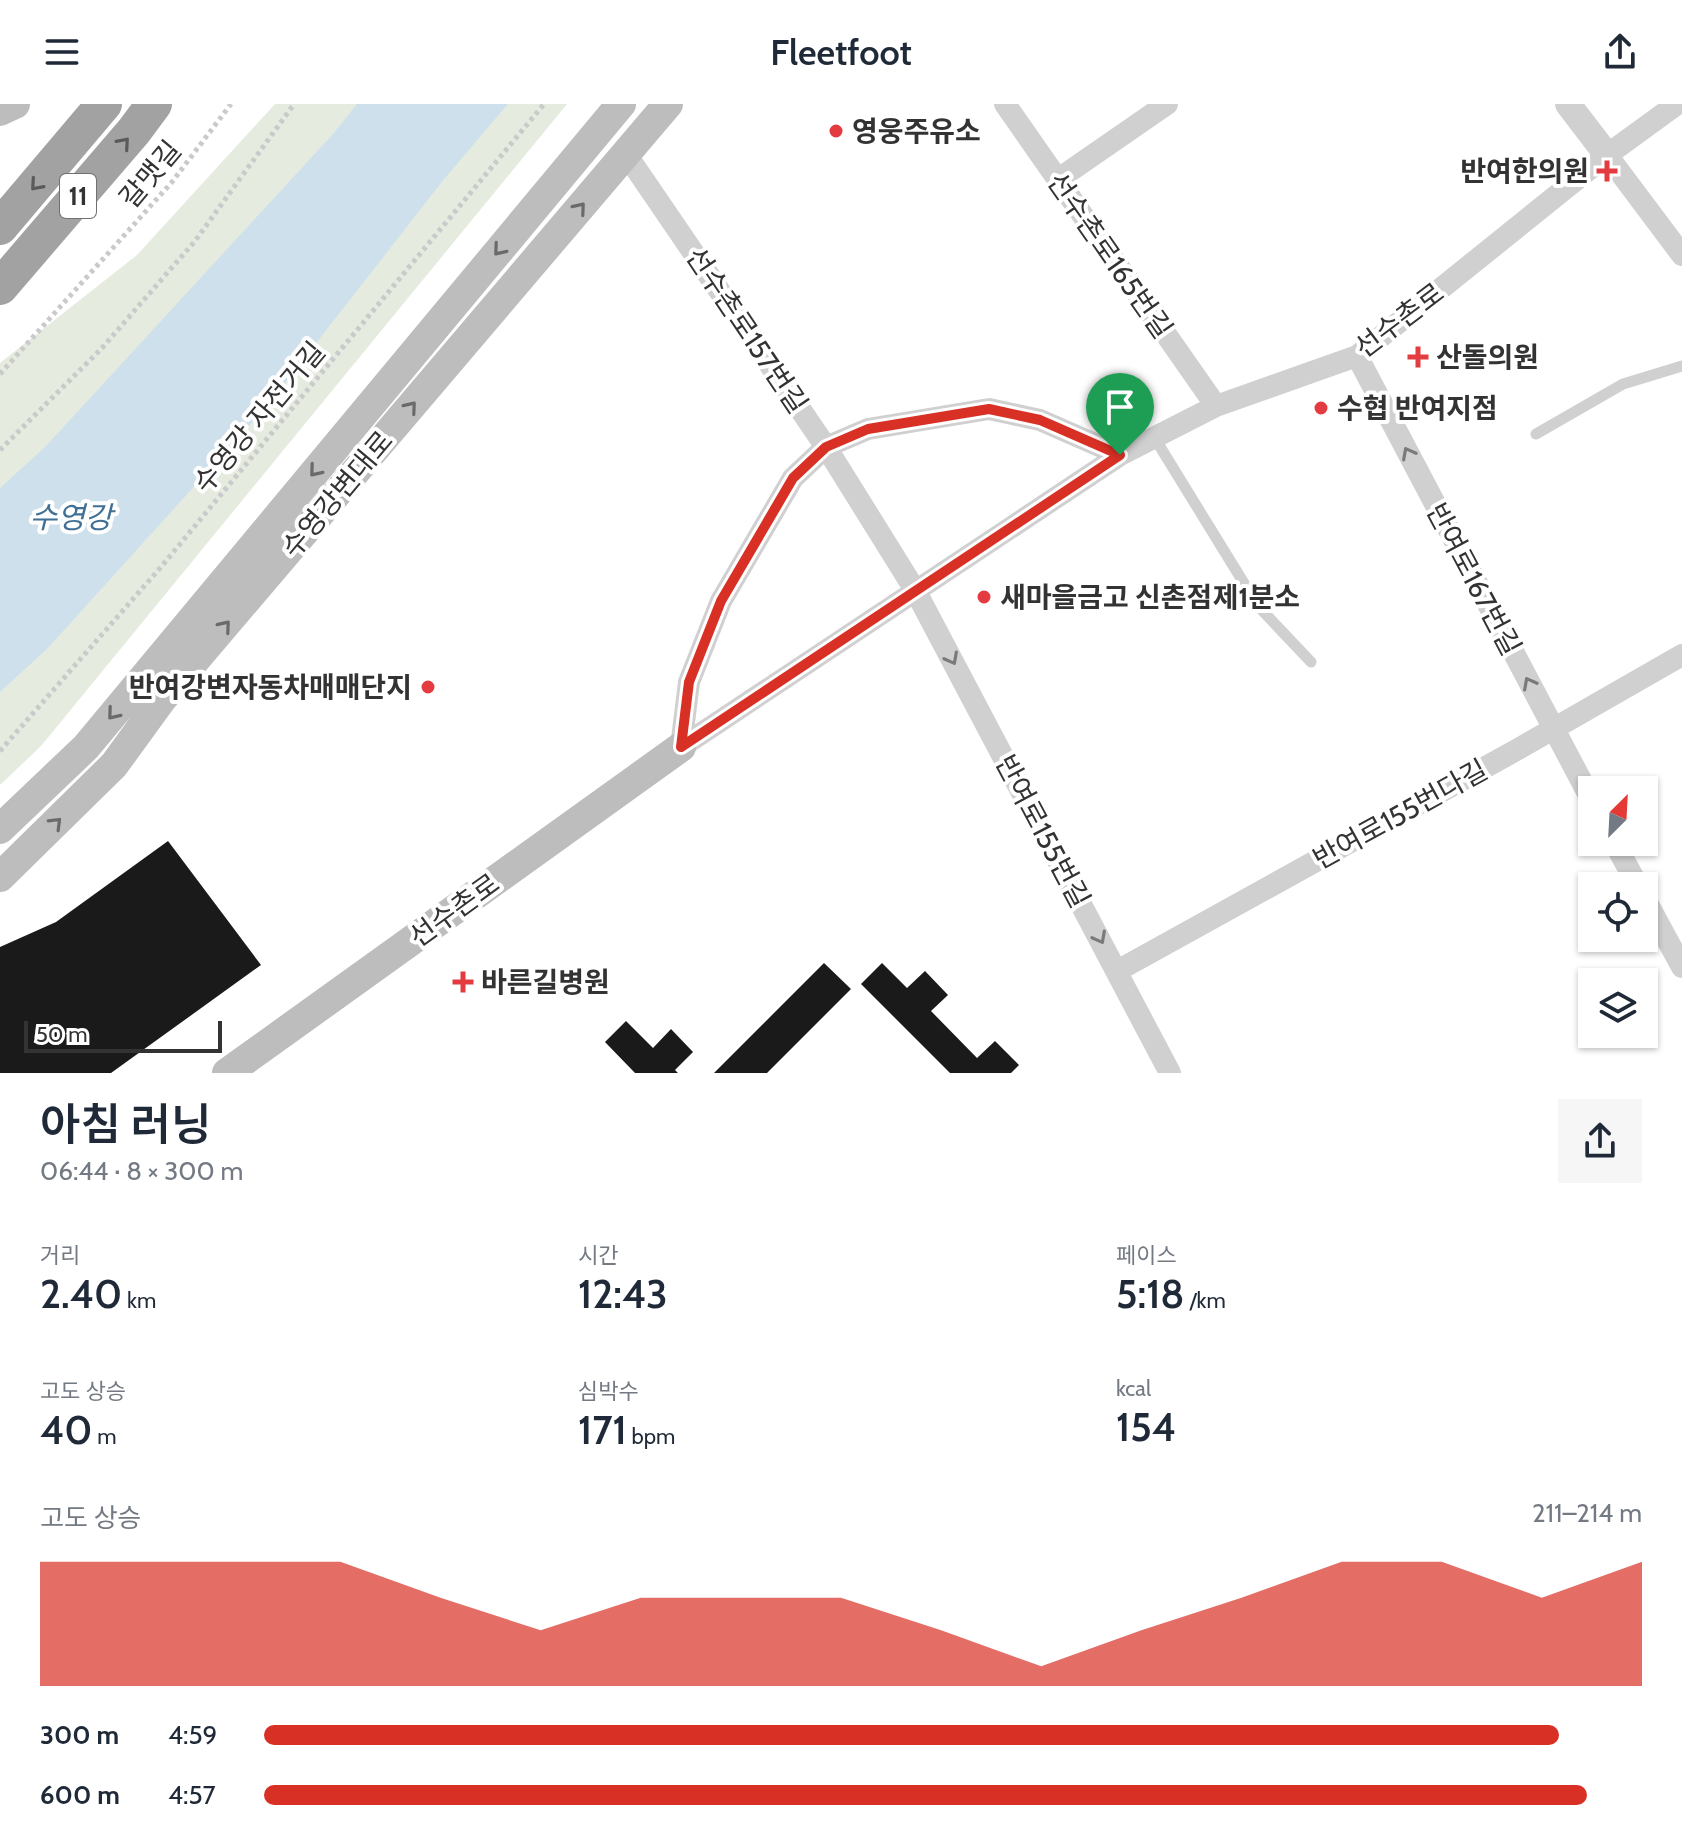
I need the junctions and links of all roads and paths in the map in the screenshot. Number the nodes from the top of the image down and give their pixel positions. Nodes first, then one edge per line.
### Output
1 (15, 104) edge
2 (104, 104) edge
3 (154, 104) edge
4 (231, 104) edge
5 (294, 104) edge
6 (544, 104) edge
7 (621, 104) edge
8 (668, 104) edge
9 (1005, 104) edge
10 (1167, 104) edge
11 (1568, 104) edge
12 (1677, 104) edge
13 (0, 111) edge
14 (626, 154) junction
15 (1607, 155) junction
16 (1057, 180) junction
17 (0, 227) edge
18 (1682, 255) edge
19 (0, 287) edge
20 (1357, 356) junction
21 (1682, 366) edge
22 (0, 374) edge
23 (1216, 406) junction
24 (1536, 434) dead end
25 (1153, 436) junction
26 (826, 447) junction
27 (0, 450) edge
28 (1120, 455) junction
29 (915, 590) junction
30 (1682, 655) edge
31 (1311, 662) dead end
32 (1553, 729) junction
33 (681, 747) junction
34 (0, 751) edge
35 (1578, 776) edge
36 (0, 829) edge
37 (0, 877) edge
38 (1658, 923) edge
39 (1682, 967) edge
40 (1117, 971) junction
41 (227, 1073) edge
42 (1170, 1073) edge

1 - 13 main road
2 -> 17 highway, 11
19 -> 3 highway, 11
4 - 22 path, 갈맷길
5 - 27 path
6 - 34 path, 수영강 자전거길
7 -> 36 main road, 수영강변대로
8 - 14 main road, 수영강변대로
9 - 16 street, 선수촌로165번길
10 - 16 street
11 - 15 street
12 - 15 street, 선수촌로
14 - 26 street, 선수촌로157번길
37 -> 14 main road, 수영강변대로
15 - 18 street
15 - 20 street, 선수촌로
16 - 23 street, 선수촌로165번길
20 - 23 street, 선수촌로
32 -> 20 street, 반여로167번길
21 - 24 lane
23 - 25 street, 선수촌로
25 - 28 street, 선수촌로
25 - 31 lane
26 - 28 street
26 - 29 street, 선수촌로157번길
26 - 33 street
28 - 29 street, 선수촌로
29 - 33 street, 선수촌로
29 -> 40 street, 반여로155번길
30 - 32 street, 반여로155번다길
32 - 35 street, 반여로167번길
32 - 40 street, 반여로155번다길
33 - 41 main road, 선수촌로
38 - 39 street
40 - 42 street, 반여로155번길

